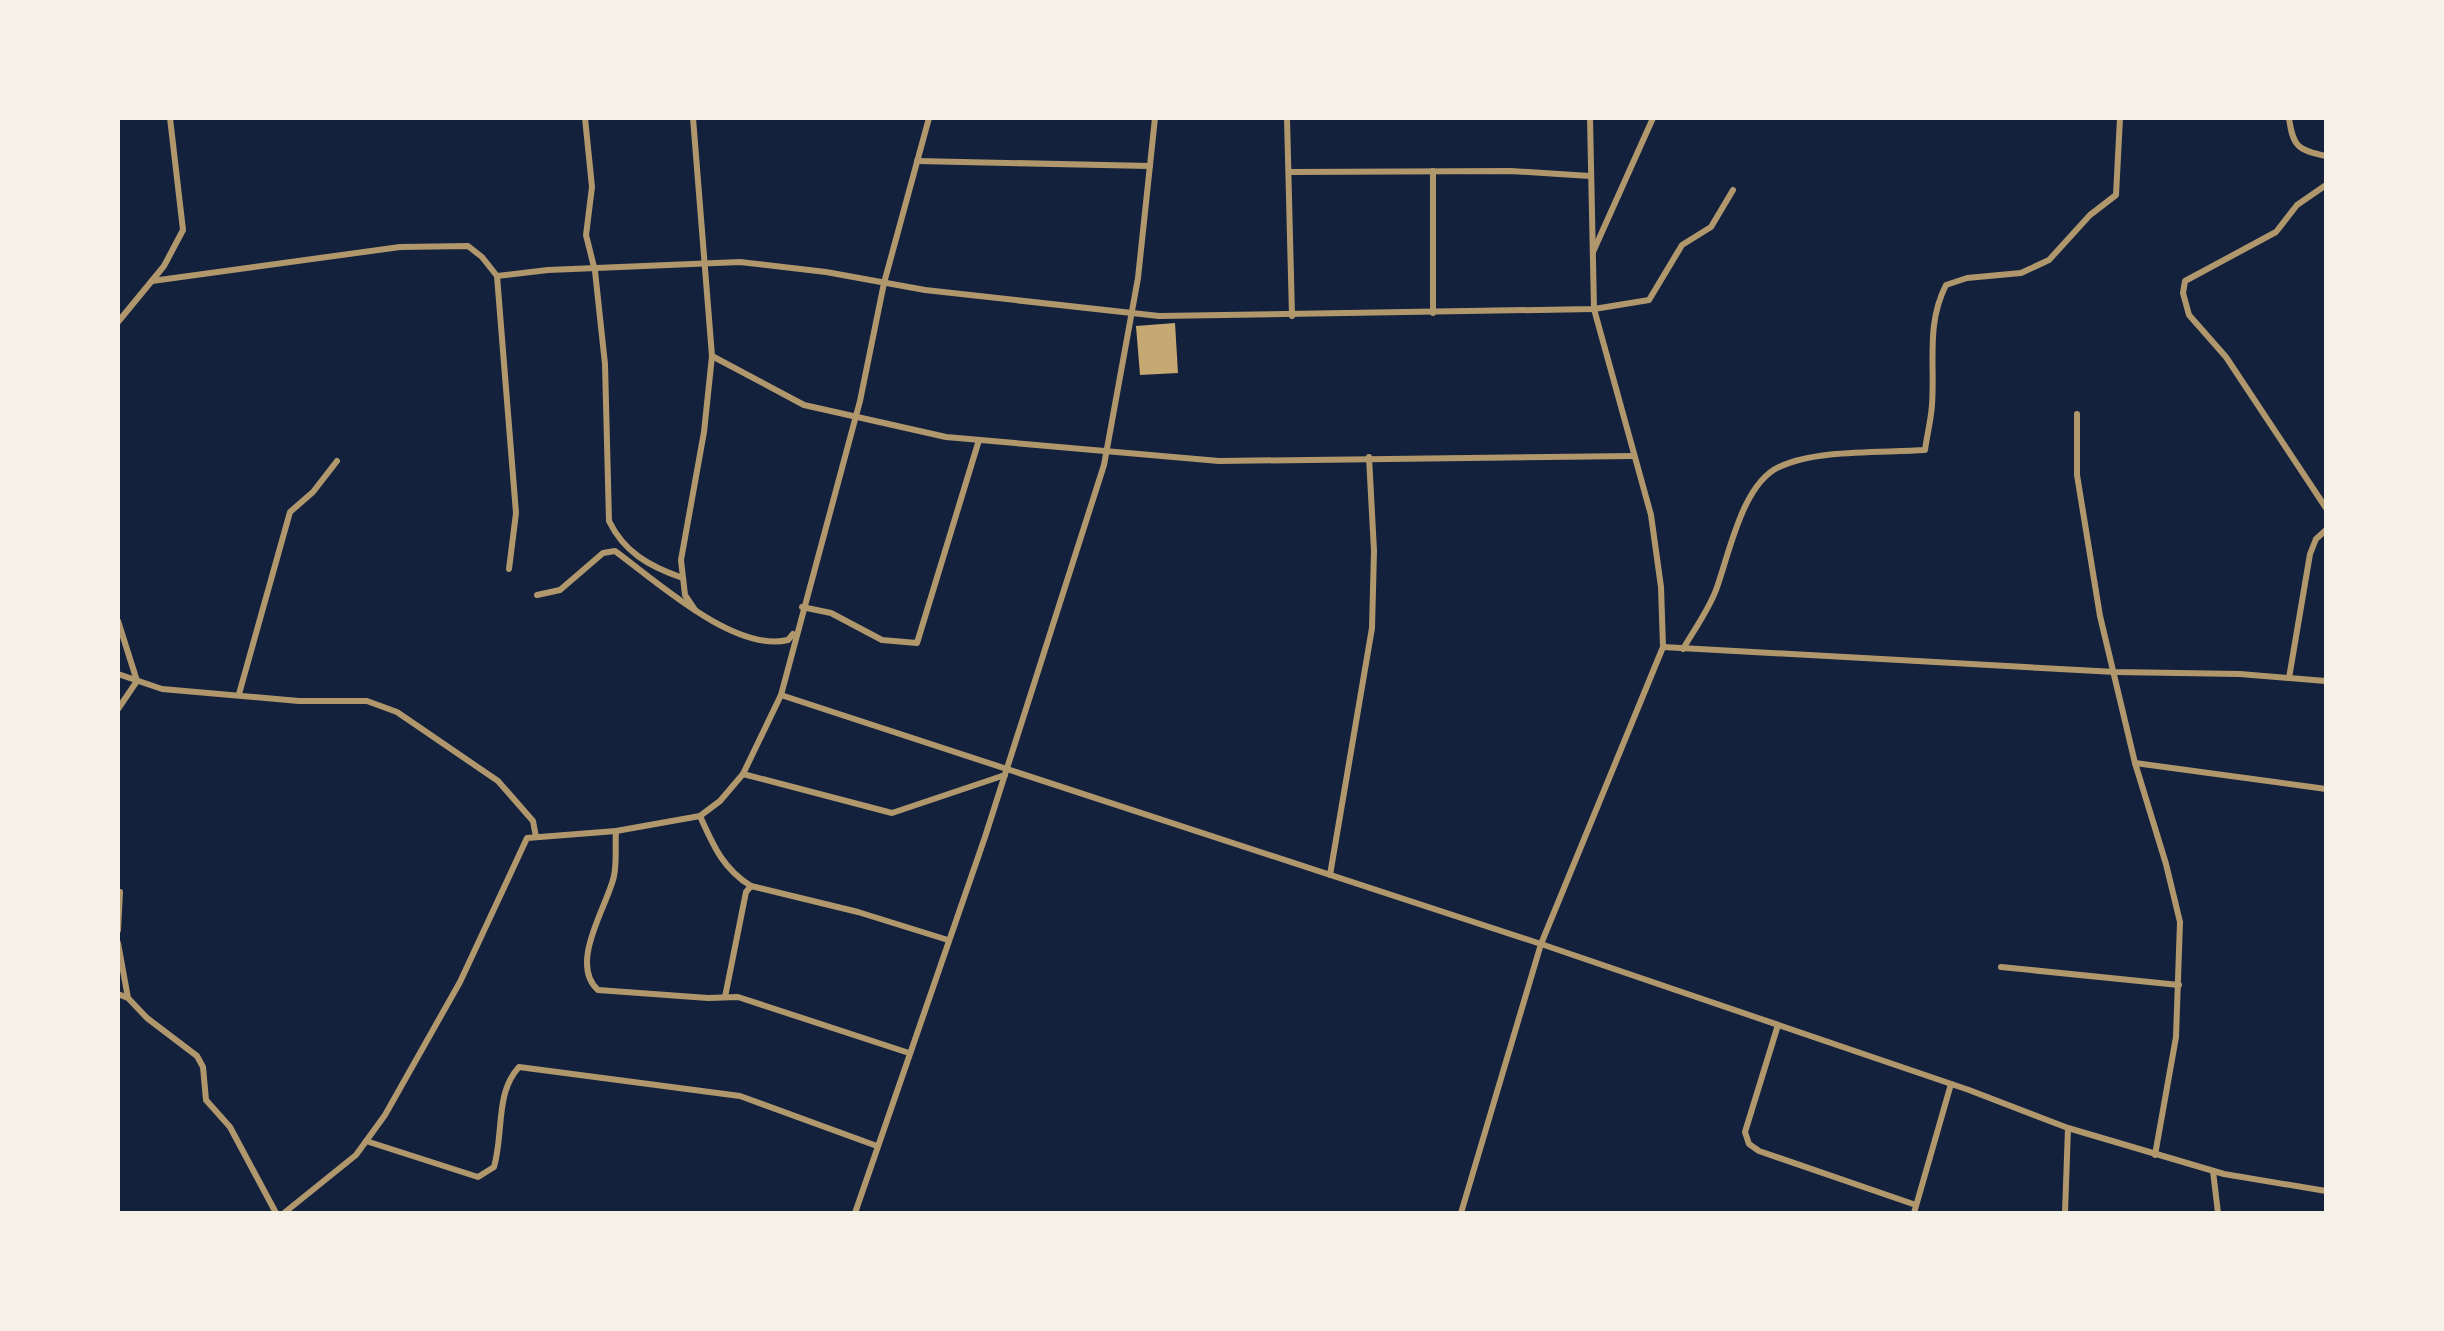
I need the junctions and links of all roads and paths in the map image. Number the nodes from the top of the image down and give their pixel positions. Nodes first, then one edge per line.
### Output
1 (170, 118) edge
2 (585, 118) edge
3 (693, 118) edge
4 (929, 118) edge
5 (1155, 118) edge
6 (1287, 118) edge
7 (1590, 118) edge
8 (1653, 118) edge
9 (2120, 118) edge
10 (2289, 118) edge
11 (2326, 156) edge
12 (917, 161) junction
13 (1150, 166) junction
14 (1433, 171) junction
15 (1289, 172) junction
16 (1590, 176) junction
17 (2326, 185) edge
18 (1733, 190) dead end
19 (1592, 255) junction
20 (704, 263) junction
21 (595, 271) junction
22 (497, 276) junction
23 (152, 281) junction
24 (884, 283) junction
25 (1594, 309) junction
26 (1433, 313) junction
27 (1132, 315) junction
28 (1292, 316) junction
29 (118, 322) edge
30 (712, 356) junction
31 (2077, 414) dead end
32 (855, 419) junction
33 (979, 440) junction
34 (1107, 453) junction
35 (1634, 456) junction
36 (1369, 457) junction
37 (337, 461) dead end
38 (2326, 508) edge
39 (2326, 530) edge
40 (509, 569) dead end
41 (680, 577) junction
42 (537, 595) dead end
43 (802, 607) junction
44 (695, 610) junction
45 (118, 621) edge
46 (796, 631) junction
47 (1663, 647) junction
48 (1683, 649) junction
49 (2115, 672) junction
50 (118, 674) edge
51 (2289, 678) junction
52 (137, 681) junction
53 (2326, 681) edge
54 (239, 694) junction
55 (781, 695) junction
56 (118, 709) edge
57 (2135, 763) junction
58 (1006, 772) junction
59 (743, 774) junction
60 (2326, 789) edge
61 (700, 816) junction
62 (616, 831) junction
63 (536, 837) junction
64 (1330, 875) junction
65 (751, 886) junction
66 (120, 892) edge
67 (118, 930) edge
68 (948, 940) junction
69 (118, 943) edge
70 (1541, 944) junction
71 (2001, 967) dead end
72 (2179, 985) junction
73 (118, 994) edge
74 (725, 997) junction
75 (128, 998) junction
76 (1778, 1025) junction
77 (909, 1053) junction
78 (1951, 1084) junction
79 (2068, 1128) junction
80 (366, 1141) junction
81 (877, 1146) junction
82 (2155, 1155) junction
83 (2213, 1171) junction
84 (2326, 1191) edge
85 (1915, 1209) edge
86 (276, 1213) edge
87 (284, 1213) edge
88 (855, 1213) edge
89 (1461, 1213) edge
90 (2065, 1213) edge
91 (2218, 1213) edge

1 - 23 street
2 - 21 street
3 - 20 street
4 - 12 street
5 - 13 street
6 - 15 street
7 - 16 street
8 - 19 street
9 - 48 street
10 - 11 street
12 - 13 street
12 - 24 street
13 - 27 street
14 - 15 street
14 - 16 street
14 - 26 street
15 - 28 street
16 - 19 street
17 - 38 street
18 - 25 street
19 - 25 street
20 - 21 street
20 - 24 street
20 - 30 street
21 - 22 street
21 - 41 street
22 - 23 street
22 - 40 street
23 - 29 street
24 - 27 street
24 - 32 street
25 - 26 street
25 - 35 street
26 - 28 street
27 - 28 street
27 - 34 street
30 - 32 street
30 - 41 street
31 - 49 street
32 - 33 street
32 - 43 street
33 - 34 street
33 - 43 street
34 - 36 street
34 - 58 street
35 - 36 street
35 - 47 street
36 - 64 street
37 - 54 street
39 - 51 street
41 - 44 street
42 - 44 street
43 - 46 street
44 - 46 street
45 - 52 street
46 - 55 street
47 - 48 street
47 - 70 street
48 - 49 street
49 - 51 street
49 - 57 street
50 - 52 street
51 - 53 street
52 - 54 street
52 - 56 street
54 - 63 street
55 - 58 street
55 - 59 street
57 - 60 street
57 - 72 street
58 - 59 street
58 - 64 street
58 - 68 street
59 - 61 street
61 - 62 street
61 - 65 street
62 - 63 street
62 - 74 street
63 - 80 street
64 - 70 street
65 - 68 street
65 - 74 street
66 - 67 street
68 - 77 street
69 - 75 street
70 - 76 street
70 - 89 street
71 - 72 street
72 - 82 street
73 - 75 street
74 - 77 street
75 - 86 street
76 - 78 street
76 - 85 street
77 - 81 street
78 - 79 street
78 - 85 street
79 - 82 street
79 - 90 street
80 - 81 street
80 - 87 street
81 - 88 street
82 - 83 street
83 - 84 street
83 - 91 street

